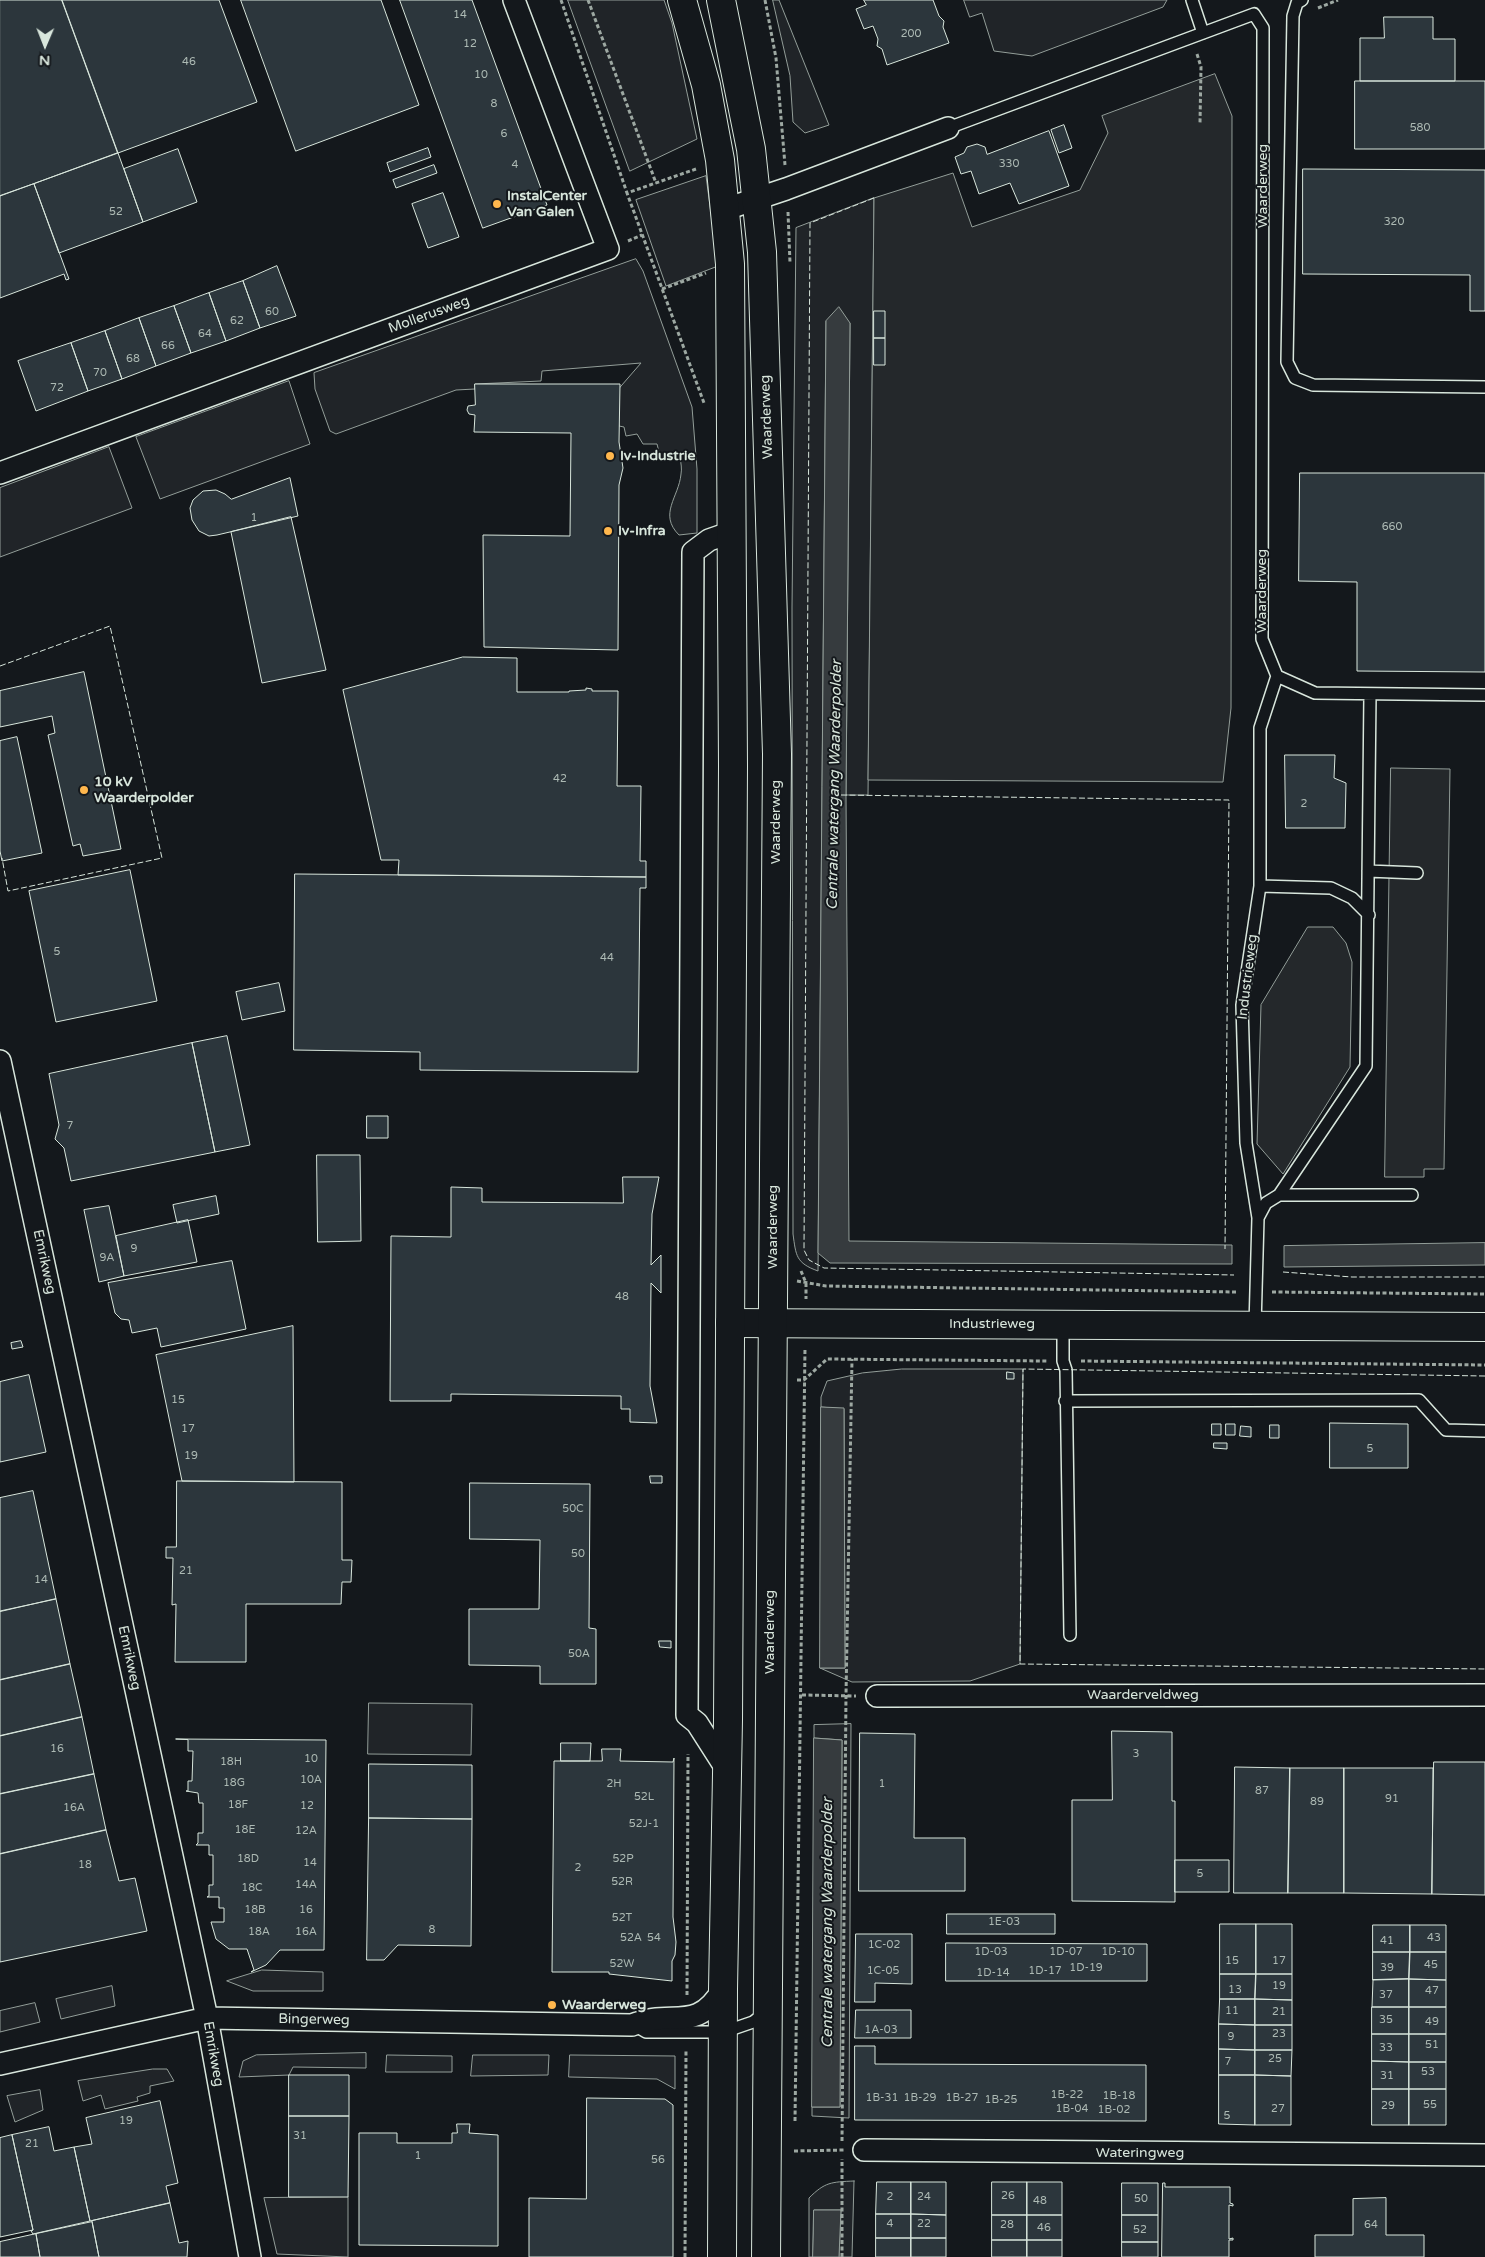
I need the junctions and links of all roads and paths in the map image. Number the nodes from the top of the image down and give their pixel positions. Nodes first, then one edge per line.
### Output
1 (514, 0) edge
2 (560, 0) edge
3 (588, 0) edge
4 (682, 0) edge
5 (721, 0) edge
6 (1192, 0) edge
7 (1302, 0) edge
8 (1203, 33) junction
9 (1192, 37) junction
10 (1200, 122) dead end
11 (948, 128) joint
12 (784, 137) dead end
13 (751, 149) junction
14 (720, 160) junction
15 (656, 183) junction
16 (627, 194) junction
17 (756, 198) junction
18 (726, 209) junction
19 (642, 235) dead end
20 (1485, 387) edge
21 (0, 473) edge
22 (732, 532) junction
23 (1277, 676) junction
24 (1370, 694) junction
25 (1485, 695) edge
26 (1368, 871) junction
27 (1417, 873) dead end
28 (1260, 886) junction
29 (1368, 915) junction
30 (0, 1061) edge
31 (1279, 1195) junction
32 (1412, 1195) dead end
33 (1258, 1218) junction
34 (773, 1277) junction
35 (806, 1283) junction
36 (1256, 1292) junction
37 (1485, 1294) edge
38 (730, 1323) junction
39 (806, 1323) junction
40 (772, 1324) junction
41 (1063, 1325) junction
42 (1255, 1326) junction
43 (1485, 1327) edge
44 (852, 1359) junction
45 (1063, 1361) junction
46 (1485, 1365) edge
47 (772, 1380) junction
48 (804, 1380) junction
49 (1065, 1401) junction
50 (1485, 1431) edge
51 (1070, 1635) dead end
52 (802, 1695) junction
53 (846, 1695) junction
54 (1485, 1695) edge
55 (877, 1696) joint
56 (727, 1770) junction
57 (723, 1989) junction
58 (768, 2011) junction
59 (207, 2018) junction
60 (632, 2025) junction
61 (724, 2032) junction
62 (0, 2064) edge
63 (795, 2122) dead end
64 (794, 2141) dead end
65 (842, 2150) junction
66 (864, 2150) joint
67 (794, 2151) junction
68 (1485, 2156) edge
69 (794, 2161) dead end
70 (250, 2257) edge
71 (722, 2257) edge
72 (766, 2257) edge
73 (842, 2257) edge

1 - 21 street, Mollerusweg
2 - 16 path
3 - 15 path
4 - 14 main road
5 - 13 main road, Waarderweg
6 - 8 lane
7 - 20 lane
8 - 9 lane, Waarderweg
8 - 23 lane, Waarderweg
9 - 10 path
9 - 11 lane, Waarderweg
11 - 17 street, Waarderweg
12 - 13 path
13 - 17 main road, Waarderweg
14 - 15 path
14 - 18 main road
15 - 16 path
16 - 19 path
17 - 18 street, Waarderweg
17 - 34 main road, Waarderweg
18 - 22 main road
22 - 38 main road
22 - 56 street
23 - 24 lane
23 - 28 lane, Industrieweg
24 - 25 lane
24 - 26 lane
26 - 27 lane
26 - 29 lane
28 - 29 lane
28 - 33 lane, Industrieweg
29 - 31 lane
30 - 59 street, Emrikweg
31 - 32 lane
31 - 33 lane
33 - 36 lane, Industrieweg
34 - 35 path
34 - 40 main road, Waarderweg
35 - 36 path
35 - 39 path
36 - 37 path
36 - 42 lane, Industrieweg
38 - 40 main road, Industrieweg
38 - 56 main road
39 - 40 main road, Industrieweg
39 - 41 main road, Industrieweg
39 - 48 path
40 - 47 main road, Waarderweg
41 - 42 main road, Industrieweg
41 - 45 lane
42 - 43 main road, Industrieweg
44 - 45 path
44 - 48 path
44 - 53 path
45 - 46 path
45 - 49 lane
47 - 48 path
47 - 58 main road, Waarderweg
48 - 52 path
49 - 50 lane
49 - 51 lane
52 - 53 path
52 - 63 path
53 - 55 path
53 - 65 path
54 - 55 street, Waarderveldweg
56 - 57 main road
57 - 60 street, Bingerweg
57 - 61 main road
58 - 61 lane, Bingerweg
58 - 72 main road, Waarderweg
59 - 60 street, Bingerweg
59 - 62 street, Bingerweg
59 - 70 street, Emrikweg
60 - 61 lane, Bingerweg
61 - 71 main road
64 - 67 path
65 - 66 path
65 - 67 path
65 - 73 path
66 - 68 street, Wateringweg
67 - 69 path

